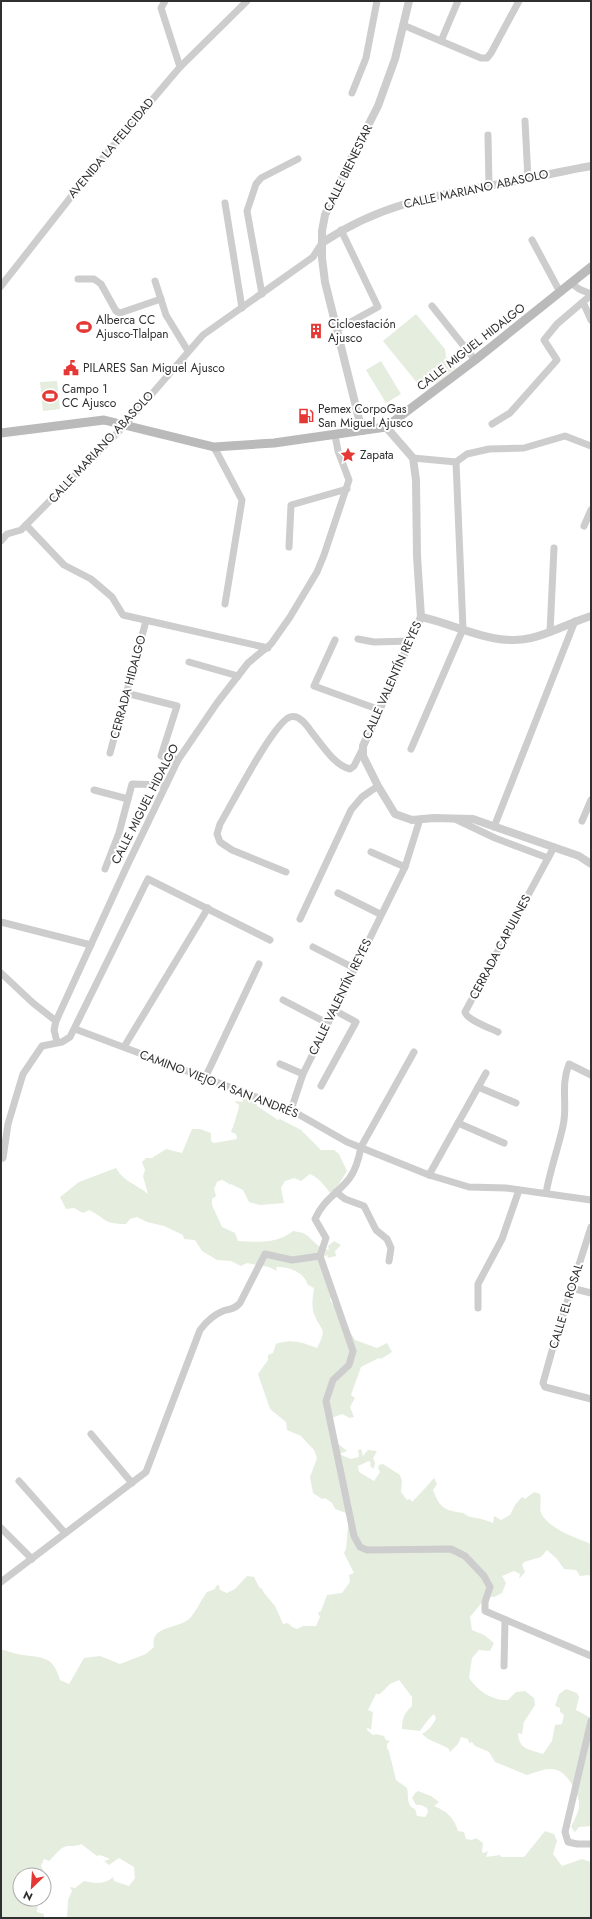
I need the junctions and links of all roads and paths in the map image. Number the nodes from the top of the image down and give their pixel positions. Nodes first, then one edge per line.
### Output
1 (165, 1) edge
2 (247, 1) edge
3 (377, 1) edge
4 (408, 1) edge
5 (458, 1) edge
6 (519, 1) edge
7 (403, 25) junction
8 (441, 41) junction
9 (180, 68) junction
10 (352, 93) dead end
11 (525, 121) dead end
12 (488, 135) dead end
13 (298, 159) dead end
14 (591, 166) edge
15 (528, 179) junction
16 (489, 186) junction
17 (225, 203) dead end
18 (341, 230) junction
19 (532, 240) dead end
20 (322, 243) junction
21 (591, 268) edge
22 (78, 279) dead end
23 (155, 281) dead end
24 (571, 283) junction
25 (1, 286) edge
26 (560, 292) junction
27 (262, 294) junction
28 (591, 294) edge
29 (161, 299) junction
30 (583, 302) junction
31 (432, 306) dead end
32 (242, 308) junction
33 (591, 320) edge
34 (336, 330) junction
35 (188, 351) junction
36 (475, 360) junction
37 (492, 424) dead end
38 (124, 426) junction
39 (386, 427) junction
40 (362, 431) junction
41 (1, 433) edge
42 (335, 435) junction
43 (591, 446) edge
44 (214, 448) junction
45 (413, 458) junction
46 (456, 462) junction
47 (347, 489) junction
48 (591, 510) edge
49 (26, 525) junction
50 (584, 526) dead end
51 (1, 541) edge
52 (289, 547) dead end
53 (554, 548) dead end
54 (225, 604) dead end
55 (591, 616) edge
56 (420, 617) junction
57 (146, 621) junction
58 (576, 621) junction
59 (463, 629) junction
60 (550, 632) junction
61 (335, 640) dead end
62 (358, 640) dead end
63 (411, 641) junction
64 (268, 648) junction
65 (189, 662) dead end
66 (238, 676) junction
67 (126, 693) junction
68 (380, 710) junction
69 (363, 746) junction
70 (411, 749) dead end
71 (110, 753) dead end
72 (178, 760) junction
73 (166, 785) junction
74 (378, 786) junction
75 (94, 790) dead end
76 (128, 799) junction
77 (591, 800) edge
78 (453, 818) junction
79 (420, 819) junction
80 (582, 821) dead end
81 (494, 827) junction
82 (554, 847) junction
83 (372, 852) dead end
84 (548, 858) junction
85 (591, 864) edge
86 (404, 867) junction
87 (104, 868) dead end
88 (286, 872) dead end
89 (338, 893) dead end
90 (208, 908) junction
91 (380, 914) junction
92 (300, 919) dead end
93 (1, 922) edge
94 (270, 940) dead end
95 (91, 945) junction
96 (313, 947) dead end
97 (259, 964) dead end
98 (354, 968) junction
99 (1, 973) edge
100 (283, 1000) dead end
101 (334, 1010) junction
102 (56, 1021) junction
103 (327, 1024) junction
104 (74, 1029) junction
105 (498, 1032) dead end
106 (57, 1042) junction
107 (124, 1048) junction
108 (414, 1052) dead end
109 (280, 1064) dead end
110 (486, 1073) dead end
111 (303, 1074) junction
112 (591, 1074) edge
113 (205, 1078) junction
114 (321, 1086) dead end
115 (478, 1087) junction
116 (516, 1103) dead end
117 (291, 1110) junction
118 (458, 1123) junction
119 (504, 1143) dead end
120 (361, 1147) junction
121 (1, 1158) edge
122 (429, 1175) junction
123 (519, 1190) junction
124 (336, 1192) junction
125 (546, 1193) junction
126 (591, 1200) edge
127 (591, 1227) edge
128 (320, 1256) junction
129 (389, 1261) dead end
130 (572, 1288) junction
131 (591, 1293) edge
132 (478, 1308) dead end
133 (591, 1399) edge
134 (91, 1434) dead end
135 (19, 1481) dead end
136 (132, 1482) junction
137 (1, 1528) edge
138 (65, 1533) junction
139 (32, 1559) junction
140 (1, 1582) edge
141 (505, 1620) junction
142 (591, 1656) edge
143 (504, 1666) dead end
144 (591, 1721) edge
145 (591, 1844) edge

1 - 9 street
2 - 9 street, AVENIDA LA FELICIDAD
3 - 10 street
4 - 7 street, CALLE BIENESTAR
5 - 8 street
6 - 8 street
7 - 8 street
7 - 20 street, CALLE BIENESTAR
9 - 25 street, AVENIDA LA FELICIDAD
11 - 15 street
12 - 16 street
13 - 27 street
14 - 15 street, CALLE MARIANO ABASOLO
15 - 16 street, CALLE MARIANO ABASOLO
16 - 18 street, CALLE MARIANO ABASOLO
17 - 32 street
18 - 20 street, CALLE MARIANO ABASOLO
18 - 34 street
19 - 26 street
20 - 27 street, CALLE MARIANO ABASOLO
20 - 34 street, CALLE BIENESTAR
21 - 24 main road, CALLE MIGUEL HIDALGO
22 - 29 street
23 - 29 street
24 - 26 main road, CALLE MIGUEL HIDALGO
24 - 28 street
26 - 36 main road, CALLE MIGUEL HIDALGO
27 - 32 street, CALLE MARIANO ABASOLO
28 - 30 street
29 - 35 street
30 - 33 street
30 - 37 street
31 - 36 street
32 - 35 street, CALLE MARIANO ABASOLO
34 - 40 street, CALLE BIENESTAR
35 - 38 street, CALLE MARIANO ABASOLO
36 - 39 main road, CALLE MIGUEL HIDALGO
38 - 41 main road, CALLE MIGUEL HIDALGO
38 - 44 main road, CALLE MIGUEL HIDALGO
38 - 49 street, CALLE MARIANO ABASOLO
39 - 40 main road, CALLE MIGUEL HIDALGO
39 - 45 street
40 - 42 main road, CALLE MIGUEL HIDALGO
42 - 44 main road, CALLE MIGUEL HIDALGO
42 - 47 street, CALLE MIGUEL HIDALGO
43 - 46 street
44 - 54 street
45 - 46 street
45 - 56 street, CALLE VALENTÍN REYES
46 - 59 street
47 - 52 street
47 - 64 street, CALLE MIGUEL HIDALGO
48 - 50 street
49 - 51 street, CALLE MARIANO ABASOLO
49 - 57 street
53 - 60 street
55 - 58 street
56 - 59 street
56 - 63 street, CALLE VALENTÍN REYES
57 - 64 street
57 - 67 street, CERRADA HIDALGO
58 - 60 street
58 - 81 street
59 - 60 street
59 - 70 street
61 - 68 street
62 - 63 street
63 - 68 street, CALLE VALENTÍN REYES
64 - 66 street, CALLE MIGUEL HIDALGO
65 - 66 street
66 - 72 street, CALLE MIGUEL HIDALGO
67 - 71 street, CERRADA HIDALGO
67 - 72 street
68 - 69 street, CALLE VALENTÍN REYES
69 - 74 street, CALLE VALENTÍN REYES
69 - 88 street
72 - 73 street, CALLE MIGUEL HIDALGO
73 - 76 street
73 - 95 street, CALLE MIGUEL HIDALGO
74 - 79 street, CALLE VALENTÍN REYES
74 - 92 street
75 - 76 street
76 - 87 street
77 - 80 street
78 - 79 street, CALLE VALENTÍN REYES
78 - 81 street, CALLE VALENTÍN REYES
78 - 84 street
79 - 86 street, CALLE VALENTÍN REYES
81 - 82 street, CALLE VALENTÍN REYES
82 - 84 street, CERRADA CAPULINES
82 - 85 street, CALLE VALENTÍN REYES
83 - 86 street
84 - 105 street, CERRADA CAPULINES
86 - 91 street, CALLE VALENTÍN REYES
89 - 91 street
90 - 94 street
90 - 104 street
90 - 107 street
91 - 98 street, CALLE VALENTÍN REYES
93 - 95 street
95 - 102 street, CALLE MIGUEL HIDALGO
96 - 98 street
97 - 113 street
98 - 101 street, CALLE VALENTÍN REYES
99 - 102 street
100 - 103 street
101 - 103 street, CALLE VALENTÍN REYES
101 - 114 street
102 - 106 street
103 - 111 street, CALLE VALENTÍN REYES
104 - 106 street
104 - 107 street, CAMINO VIEJO A SAN ANDRÉS
106 - 121 street
107 - 113 street, CAMINO VIEJO A SAN ANDRÉS
108 - 120 street
109 - 111 street
110 - 115 street
111 - 117 street, CALLE VALENTÍN REYES
112 - 125 street
113 - 117 street, CAMINO VIEJO A SAN ANDRÉS
115 - 116 street
115 - 118 street
117 - 120 street, CAMINO VIEJO A SAN ANDRÉS
118 - 119 street
118 - 122 street
120 - 122 street, CAMINO VIEJO A SAN ANDRÉS
120 - 124 street
122 - 123 street, CAMINO VIEJO A SAN ANDRÉS
123 - 125 street, CAMINO VIEJO A SAN ANDRÉS
123 - 132 street
124 - 128 street
124 - 129 street
125 - 126 street, CAMINO VIEJO A SAN ANDRÉS
127 - 130 street, CALLE EL ROSAL
128 - 136 street
128 - 141 street
130 - 131 street
130 - 133 street, CALLE EL ROSAL
134 - 136 street
135 - 138 street
136 - 138 street
137 - 139 street
138 - 139 street
139 - 140 street
141 - 142 street
141 - 143 street
144 - 145 street

